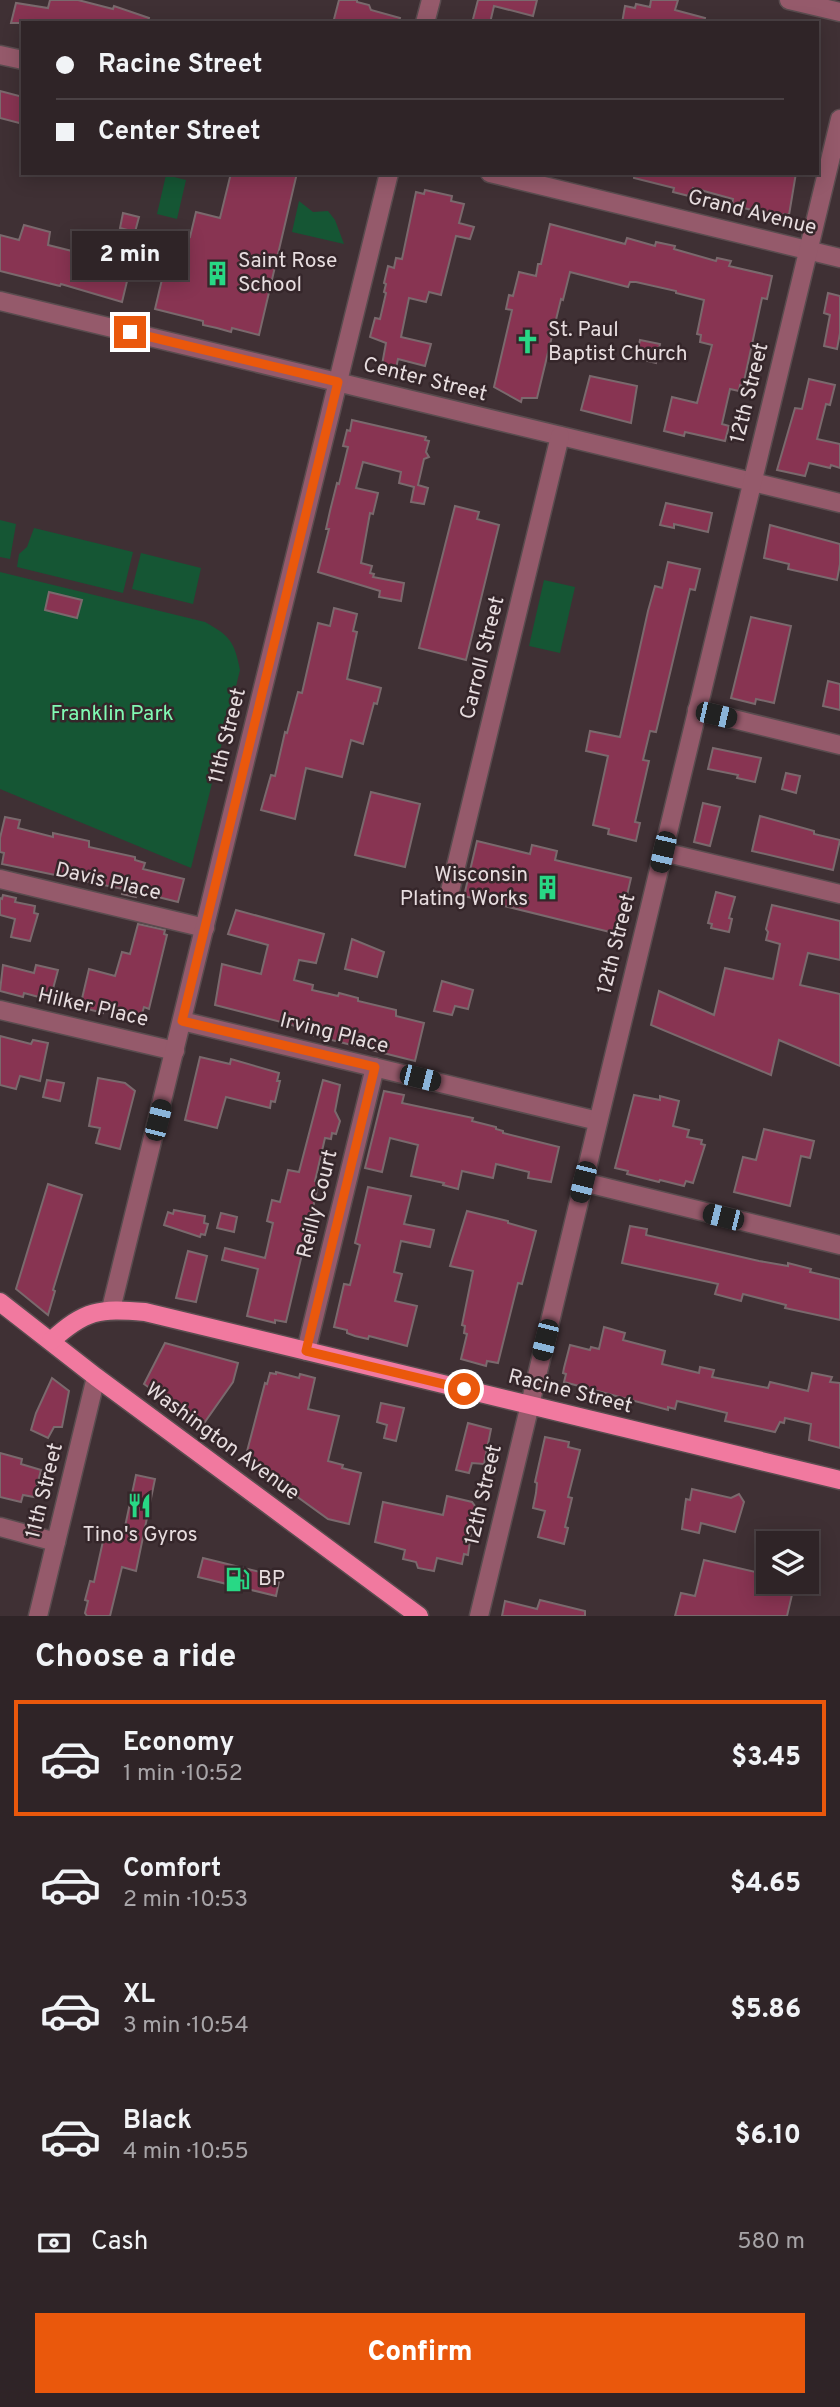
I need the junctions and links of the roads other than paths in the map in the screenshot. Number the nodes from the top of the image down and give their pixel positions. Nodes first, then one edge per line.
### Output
1 (431, 0) edge
2 (789, 0) edge
3 (840, 12) edge
4 (426, 21) edge
5 (0, 55) edge
6 (21, 60) edge
7 (840, 119) edge
8 (389, 175) edge
9 (497, 175) edge
10 (808, 250) junction
11 (840, 258) edge
12 (0, 300) edge
13 (338, 382) junction
14 (561, 436) junction
15 (752, 482) junction
16 (840, 503) edge
17 (697, 710) junction
18 (840, 744) edge
19 (663, 852) junction
20 (0, 879) edge
21 (450, 891) dead end
22 (840, 894) edge
23 (205, 928) junction
24 (0, 1010) edge
25 (182, 1021) junction
26 (175, 1051) junction
27 (375, 1067) junction
28 (598, 1121) junction
29 (583, 1182) junction
30 (840, 1245) edge
31 (0, 1302) edge
32 (111, 1309) junction
33 (51, 1341) junction
34 (306, 1351) junction
35 (96, 1377) junction
36 (529, 1405) junction
37 (840, 1480) edge
38 (0, 1527) edge
39 (56, 1542) junction
40 (38, 1616) edge
41 (419, 1616) edge
42 (479, 1616) edge

1 - 4 street
2 - 3 street
5 - 6 street
7 - 10 street, 12th Street
8 - 13 street, 11th Street
9 - 10 street, Grand Avenue
10 - 11 street, Grand Avenue
10 - 15 street, 12th Street
12 - 13 street, Center Street
13 - 14 street, Center Street
13 - 23 street, 11th Street
14 - 15 street, Center Street
14 - 21 street, Carroll Street
15 - 16 street, Center Street
15 - 17 street, 12th Street
17 - 18 street
17 - 19 street, 12th Street
19 - 22 street
19 - 28 street, 12th Street
20 - 23 street, Davis Place
23 - 25 street, 11th Street
24 - 26 street, Hilker Place
25 - 26 street, 11th Street
25 - 27 street, Irving Place
26 - 32 street, 11th Street
27 - 28 street, Irving Place
27 - 34 street, Reilly Court
28 - 29 street, 12th Street
29 - 30 street
29 - 36 street, 12th Street
31 - 33 main road, Washington Avenue
32 - 33 main road, Racine Street
32 - 34 main road, Racine Street
33 - 35 main road, Washington Avenue
34 - 36 main road, Racine Street
35 - 39 street, 11th Street
35 - 41 main road, Washington Avenue
36 - 37 main road, Racine Street
36 - 42 street, 12th Street
38 - 39 street
39 - 40 street, 11th Street

